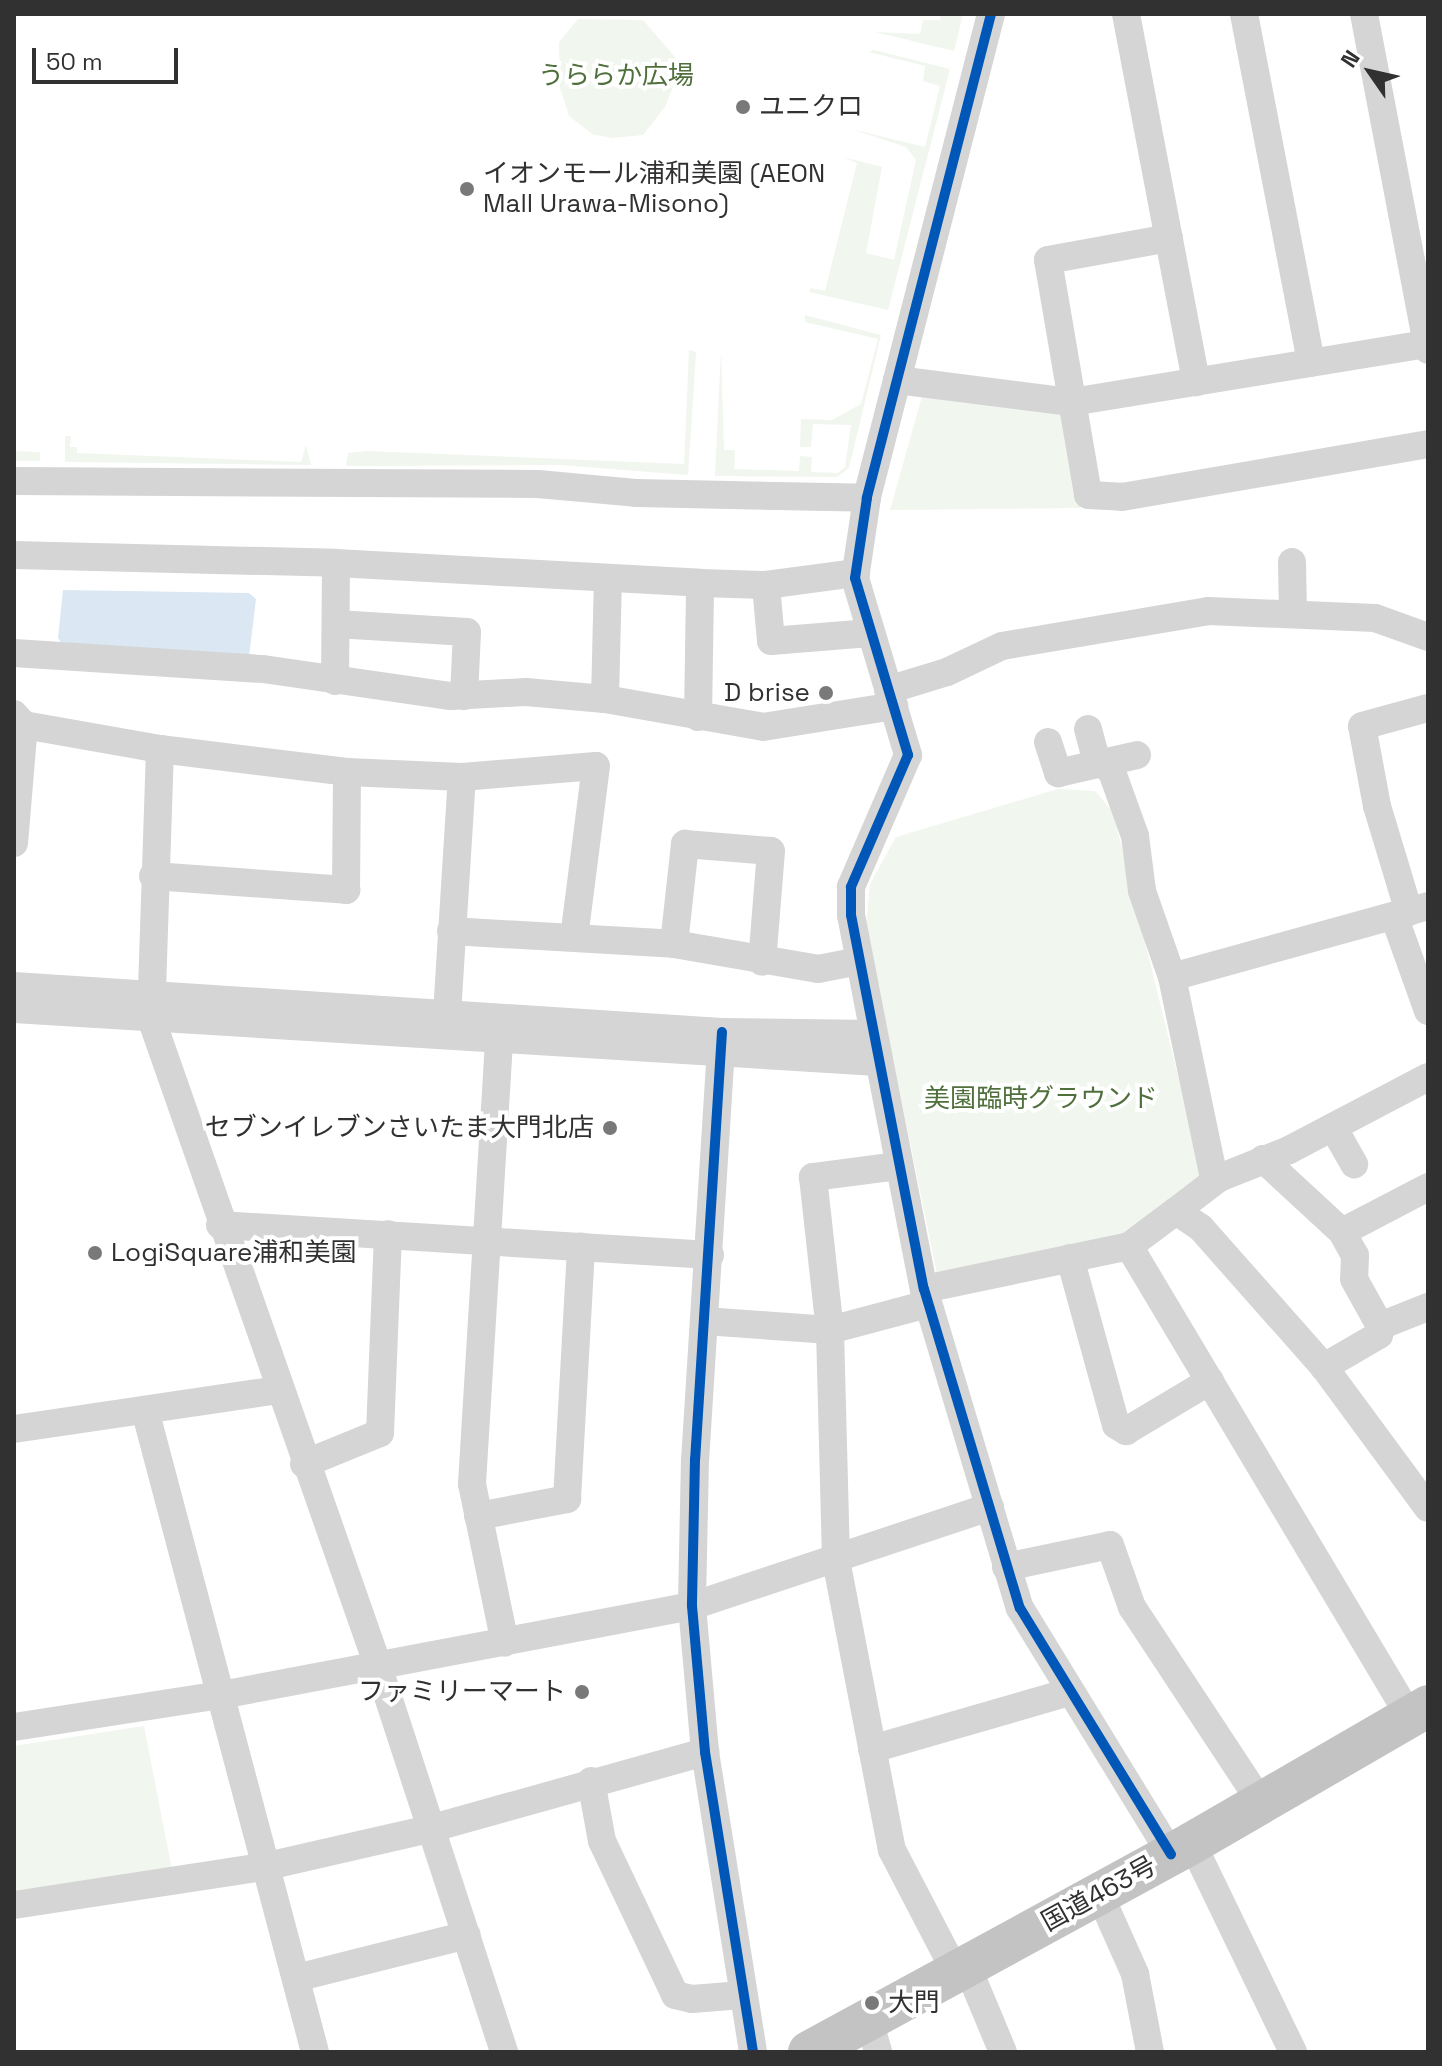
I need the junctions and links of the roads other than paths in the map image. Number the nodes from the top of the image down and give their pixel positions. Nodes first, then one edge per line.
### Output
1 (991, 14) edge
2 (1126, 14) edge
3 (1244, 14) edge
4 (1364, 14) edge
5 (1169, 238) junction
6 (1428, 346) edge
7 (1311, 363) junction
8 (897, 380) junction
9 (1196, 382) junction
10 (1072, 402) junction
11 (1428, 444) edge
12 (1428, 460) edge
13 (14, 481) edge
14 (1179, 487) junction
15 (867, 498) junction
16 (14, 555) edge
17 (1292, 562) dead end
18 (336, 563) junction
19 (856, 573) junction
20 (608, 579) junction
21 (700, 583) junction
22 (766, 585) junction
23 (1293, 613) junction
24 (336, 624) junction
25 (870, 633) junction
26 (1428, 637) edge
27 (14, 653) edge
28 (335, 681) junction
29 (464, 696) junction
30 (891, 698) junction
31 (605, 699) junction
32 (1428, 708) edge
33 (698, 717) junction
34 (19, 720) edge
35 (1088, 729) dead end
36 (1048, 742) dead end
37 (160, 749) junction
38 (1137, 755) dead end
39 (1103, 763) junction
40 (347, 772) junction
41 (462, 777) junction
42 (14, 843) edge
43 (153, 876) junction
44 (1410, 911) edge
45 (451, 931) junction
46 (574, 938) junction
47 (674, 944) junction
48 (859, 961) junction
49 (762, 962) junction
50 (1172, 977) junction
51 (14, 986) edge
52 (150, 1007) junction
53 (14, 1009) edge
54 (1428, 1011) edge
55 (447, 1014) junction
56 (499, 1042) junction
57 (721, 1042) junction
58 (875, 1048) junction
59 (1428, 1077) edge
60 (1333, 1127) junction
61 (1263, 1159) junction
62 (1354, 1164) dead end
63 (898, 1166) junction
64 (1219, 1178) junction
65 (1426, 1193) edge
66 (1176, 1211) junction
67 (220, 1225) junction
68 (1342, 1232) junction
69 (388, 1234) junction
70 (485, 1238) junction
71 (581, 1246) junction
72 (1129, 1246) junction
73 (710, 1255) junction
74 (1070, 1258) junction
75 (926, 1296) junction
76 (1427, 1311) edge
77 (704, 1321) junction
78 (1380, 1326) junction
79 (830, 1330) junction
80 (1324, 1367) junction
81 (1210, 1381) junction
82 (277, 1390) junction
83 (145, 1410) junction
84 (14, 1429) edge
85 (304, 1464) junction
86 (990, 1507) junction
87 (1428, 1508) edge
88 (478, 1516) junction
89 (836, 1560) junction
90 (1006, 1567) junction
91 (692, 1606) junction
92 (505, 1643) junction
93 (378, 1666) junction
94 (1069, 1692) junction
95 (221, 1695) junction
96 (1419, 1712) edge
97 (14, 1727) edge
98 (872, 1749) junction
99 (705, 1752) junction
100 (591, 1781) junction
101 (1261, 1803) junction
102 (429, 1829) junction
103 (1181, 1849) junction
104 (263, 1867) junction
105 (1099, 1893) junction
106 (14, 1905) edge
107 (467, 1935) junction
108 (962, 1970) junction
109 (296, 1978) junction
110 (742, 1995) junction
111 (874, 2036) edge
112 (315, 2052) edge
113 (504, 2052) edge
114 (753, 2052) edge
115 (809, 2052) edge
116 (1003, 2052) edge
117 (1150, 2052) edge
118 (1293, 2052) edge

1 - 8 street
2 - 5 street
3 - 7 street
4 - 6 street
5 - 9 street
5 - 10 street
6 - 7 street
7 - 9 street
8 - 10 street
8 - 15 street
9 - 10 street
10 - 14 street
11 - 14 street
12 - 14 street
13 - 15 street
15 - 19 street
16 - 18 street
17 - 23 street
18 - 20 street
18 - 24 street
19 - 22 street
19 - 25 street
20 - 21 street
20 - 31 street
21 - 22 street
21 - 33 street
22 - 25 street
23 - 26 street
23 - 30 street
24 - 28 street
24 - 29 street
25 - 30 street
27 - 28 street
28 - 29 street
29 - 31 street
30 - 33 street
30 - 48 street
31 - 33 street
32 - 44 street
34 - 37 street
34 - 42 street
35 - 39 street
36 - 39 street
37 - 40 street
37 - 43 street
38 - 39 street
39 - 50 street
40 - 41 street
40 - 43 street
41 - 45 street
41 - 46 street
43 - 52 street
44 - 50 street
44 - 54 street
45 - 46 street
45 - 55 street
46 - 47 street
47 - 49 street
47 - 49 street
48 - 49 street
48 - 58 street
50 - 64 street
51 - 52 street
52 - 53 street
52 - 55 street
52 - 56 street
52 - 67 street
55 - 57 street
56 - 57 street
56 - 70 street
57 - 58 street
57 - 73 street
58 - 63 street
59 - 60 street
60 - 61 street
60 - 62 street
61 - 64 street
61 - 68 street
63 - 75 street
63 - 79 street
64 - 66 street
65 - 68 street
66 - 72 street
66 - 80 street
67 - 69 street
67 - 82 street
68 - 78 street
69 - 70 street
69 - 85 street
70 - 71 street
70 - 88 street
71 - 73 street
71 - 88 street
72 - 74 street
72 - 81 street
73 - 77 street
74 - 75 street
74 - 81 street
75 - 79 street
75 - 86 street
76 - 78 street
77 - 79 street
77 - 91 street
78 - 80 street
79 - 89 street
80 - 87 street
81 - 96 street
82 - 83 street
82 - 85 street
83 - 84 street
83 - 95 street
85 - 93 street
86 - 89 street
86 - 90 street
88 - 92 street
89 - 91 street
89 - 98 street
90 - 94 street
90 - 101 street
91 - 92 street
91 - 99 street
92 - 93 street
93 - 95 street
93 - 102 street
94 - 98 street
94 - 103 street
95 - 97 street
95 - 104 street
96 - 101 highway, 国道463号
98 - 108 street
99 - 100 street
99 - 110 street
100 - 102 street
100 - 110 street
101 - 103 highway, 国道463号
102 - 104 street
102 - 107 street
103 - 105 highway, 国道463号
103 - 118 street
104 - 106 street
104 - 109 street
105 - 108 highway, 国道463号
105 - 117 street
107 - 109 street
107 - 113 street
108 - 111 highway, 国道463号
108 - 116 street
109 - 112 street
110 - 114 street
111 - 115 highway, 国道463号

